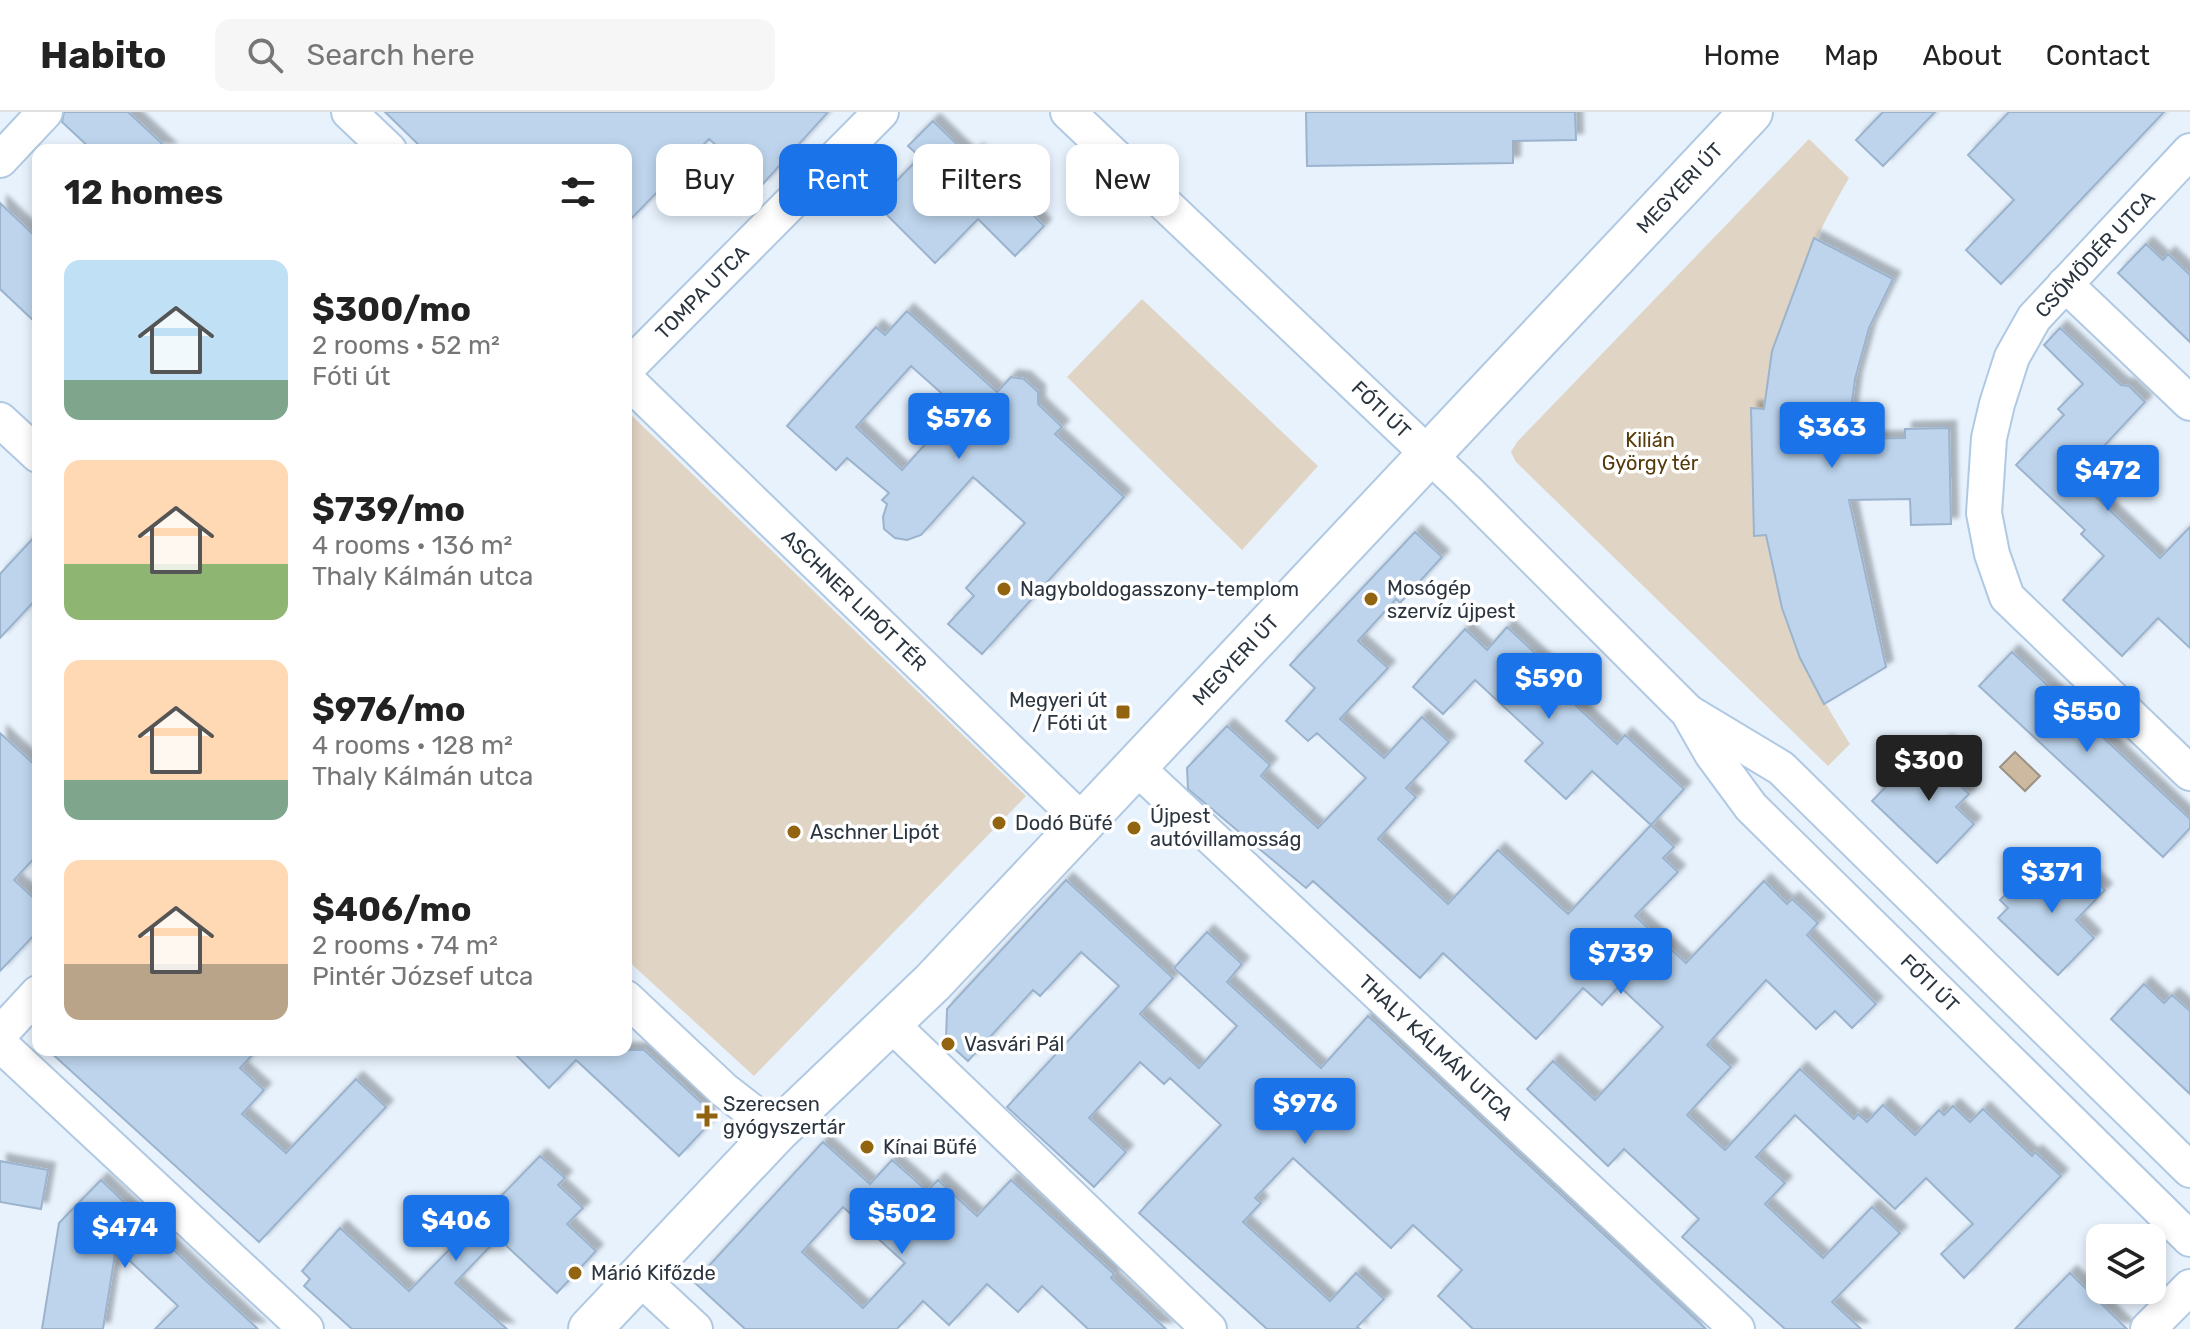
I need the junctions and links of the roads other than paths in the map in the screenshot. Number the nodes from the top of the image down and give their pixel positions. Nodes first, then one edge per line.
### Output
1 (45, 112) edge
2 (349, 112) edge
3 (881, 112) edge
4 (1068, 112) edge
5 (1751, 112) edge
6 (383, 144) edge
7 (2190, 151) edge
8 (0, 160) edge
9 (2065, 284) junction
10 (632, 363) edge
11 (632, 385) edge
12 (2190, 403) edge
13 (0, 420) edge
14 (32, 449) edge
15 (1427, 453) junction
16 (1688, 712) junction
17 (1135, 766) junction
18 (2190, 773) edge
19 (1083, 822) junction
20 (32, 999) edge
21 (632, 1004) edge
22 (891, 1024) junction
23 (0, 1034) edge
24 (0, 1044) edge
25 (777, 1131) junction
26 (2190, 1170) edge
27 (2190, 1239) edge
28 (639, 1277) junction
29 (2190, 1287) edge
30 (306, 1329) edge
31 (590, 1329) edge
32 (695, 1329) edge
33 (1209, 1329) edge
34 (1737, 1329) edge
35 (2148, 1329) edge

1 - 8 street
2 - 6 street
3 - 10 street, TOMPA UTCA
4 - 15 street, FÓTI ÚT
5 - 15 main road, MEGYERI ÚT
7 - 9 street, CSÖMÖDÉR UTCA
9 - 12 street
9 - 18 street, CSÖMÖDÉR UTCA
11 - 19 street, ASCHNER LIPÓT TÉR
13 - 14 street
15 - 16 street, FÓTI ÚT
15 - 17 main road, MEGYERI ÚT
16 - 26 street, FÓTI ÚT
16 - 27 street, FÓTI ÚT
17 - 19 main road, MEGYERI ÚT
17 - 34 street, THALY KÁLMÁN UTCA
19 - 22 main road, MEGYERI ÚT
20 - 23 street
21 - 25 street
22 - 25 main road, MEGYERI ÚT
22 - 33 street
24 - 30 street
25 - 28 main road, MEGYERI ÚT
28 - 31 main road, MEGYERI ÚT
28 - 32 street
29 - 35 street

